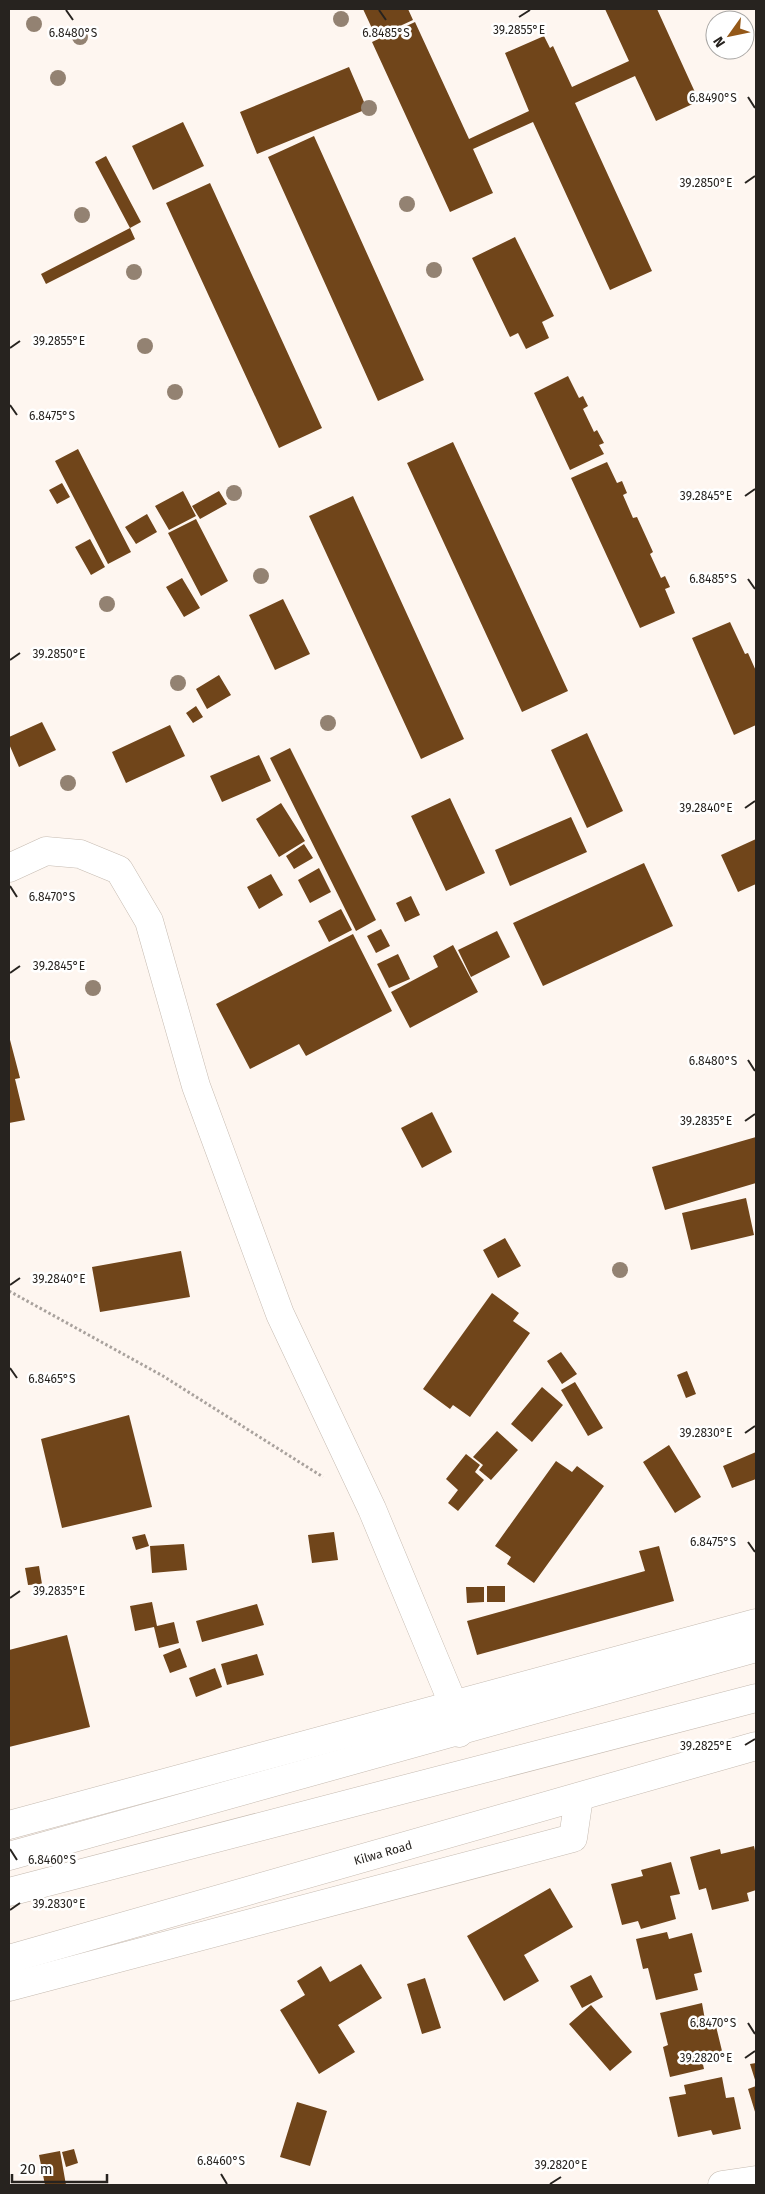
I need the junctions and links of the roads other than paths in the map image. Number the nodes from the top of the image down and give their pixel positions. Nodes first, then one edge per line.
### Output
1 (9, 868) edge
2 (756, 1623) edge
3 (756, 1648) edge
4 (756, 1698) edge
5 (454, 1706) junction
6 (459, 1733) junction
7 (756, 1746) edge
8 (579, 1797) junction
9 (9, 1825) edge
10 (9, 1856) edge
11 (9, 1892) edge
12 (9, 1959) edge
13 (9, 1987) edge
14 (756, 2180) edge
15 (722, 2185) edge

1 - 5 main road
2 - 5 main road
3 - 6 main road
4 - 11 main road
5 - 6 main road
5 - 9 main road
6 - 10 main road
7 - 8 main road, Kilwa Road
8 - 12 main road, Kilwa Road
8 - 13 main road
14 - 15 main road

